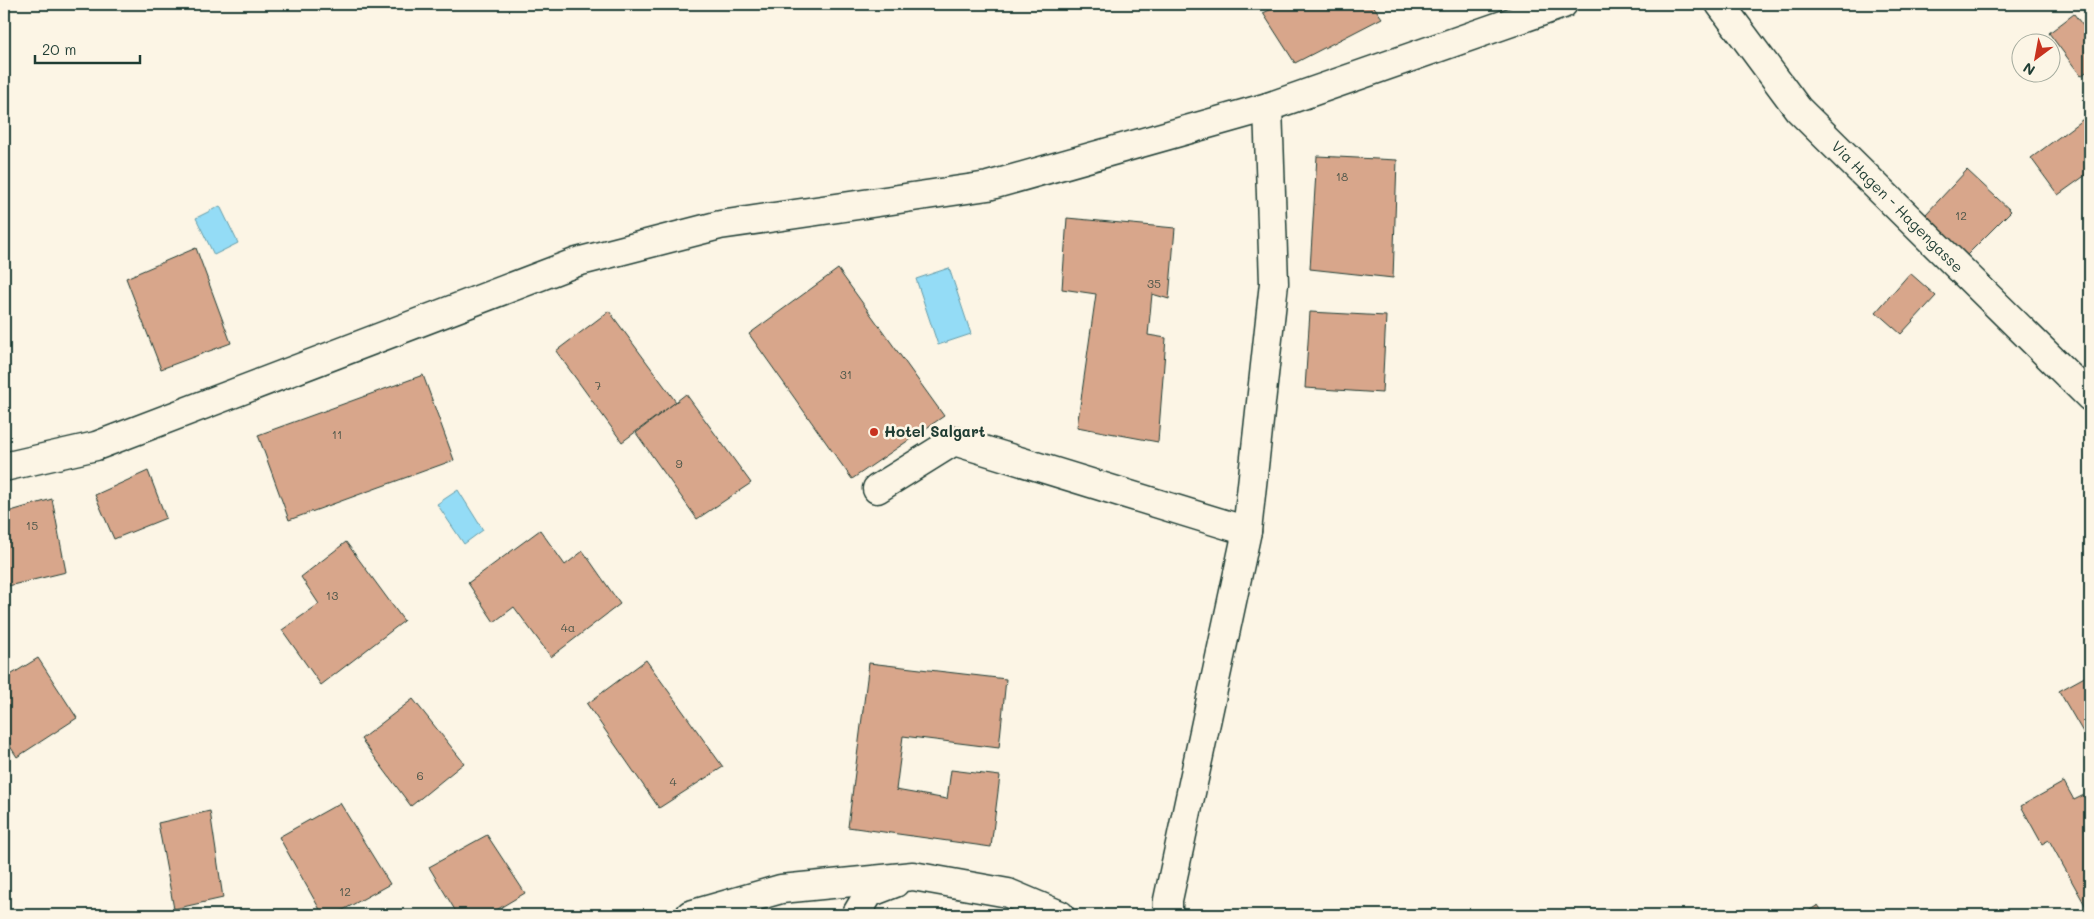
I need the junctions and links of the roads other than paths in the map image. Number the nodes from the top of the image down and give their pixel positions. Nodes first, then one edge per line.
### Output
1 (1563, 4) edge
2 (1720, 4) edge
3 (1268, 107) junction
4 (2090, 397) edge
5 (4, 467) edge
6 (877, 489) dead end
7 (1247, 531) junction
8 (913, 876) junction
9 (690, 915) edge
10 (856, 915) edge
11 (1060, 915) edge
12 (1168, 915) edge

1 - 3 street
2 - 4 street, Via Hagen - Hagengasse
3 - 5 street
3 - 7 street
6 - 7 street
7 - 12 street
8 - 9 street
8 - 10 street
8 - 11 street

